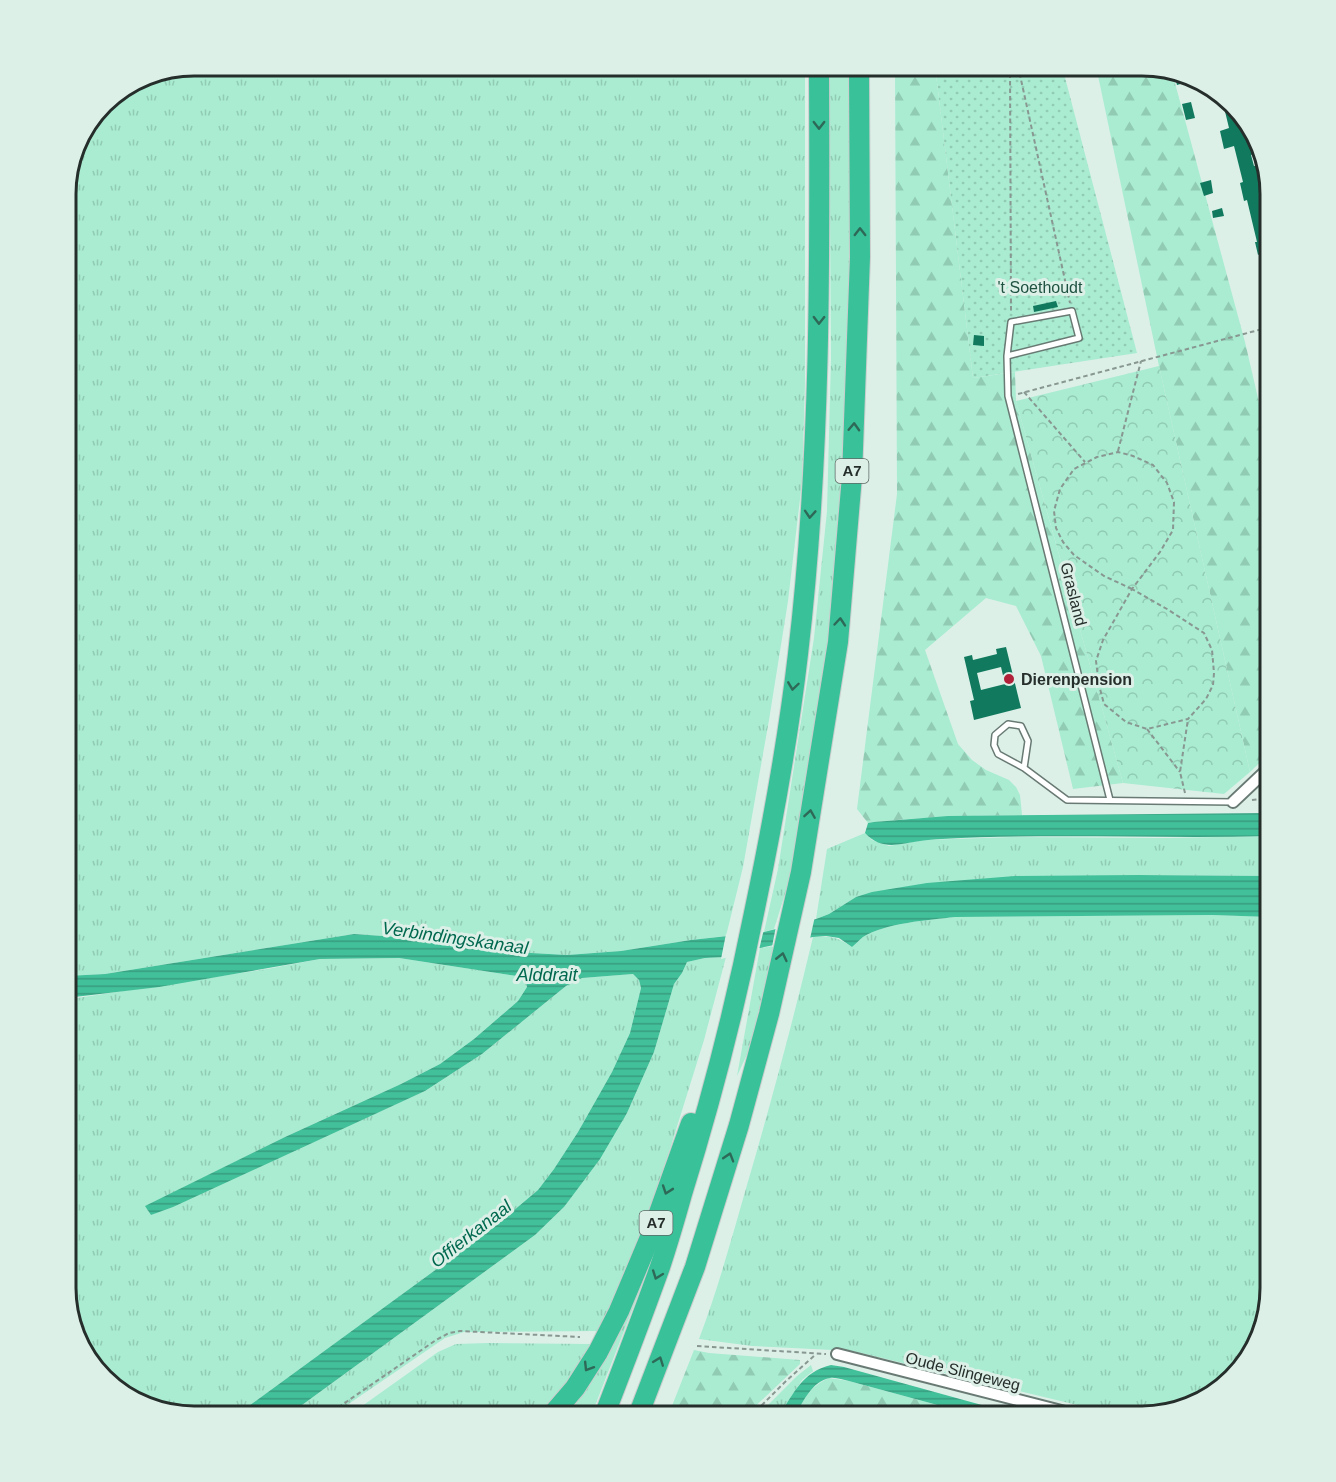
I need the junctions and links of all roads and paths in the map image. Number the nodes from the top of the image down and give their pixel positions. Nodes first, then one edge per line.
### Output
1 (819, 77) edge
2 (859, 77) edge
3 (1010, 77) edge
4 (1020, 77) edge
5 (1072, 311) junction
6 (1011, 322) junction
7 (1260, 330) edge
8 (1006, 356) junction
9 (1140, 361) junction
10 (1024, 392) junction
11 (1008, 396) junction
12 (1118, 452) junction
13 (1085, 462) junction
14 (1132, 589) junction
15 (1188, 719) junction
16 (1147, 729) junction
17 (1024, 768) junction
18 (1180, 772) junction
19 (1260, 776) edge
20 (1110, 800) junction
21 (1187, 801) junction
22 (1233, 802) joint
23 (732, 1017) junction
24 (580, 1337) dead end
25 (697, 1346) dead end
26 (837, 1354) dead end
27 (340, 1406) edge
28 (560, 1406) edge
29 (608, 1406) edge
30 (642, 1406) edge
31 (761, 1406) edge
32 (1042, 1406) edge

1 -> 23 highway, A7
30 -> 2 highway, A7
3 - 6 path
4 - 5 path
5 - 6 lane
5 - 8 lane
6 - 8 lane, Grasland
7 - 9 path
8 - 11 lane, Grasland
9 - 10 path
9 - 12 path
10 - 11 path
10 - 13 path
11 - 20 lane, Grasland
12 - 13 path
12 - 14 path
13 - 14 path
14 - 15 path
14 - 16 path
15 - 16 path
15 - 18 path
16 - 18 path
17 - 17 lane
17 - 20 lane
18 - 21 path
19 - 22 street
20 - 21 lane
21 - 22 lane
23 -> 28 highway, A7
23 -> 29 highway, A7
24 - 27 path
25 - 31 path
26 - 32 street, Oude Slingeweg

